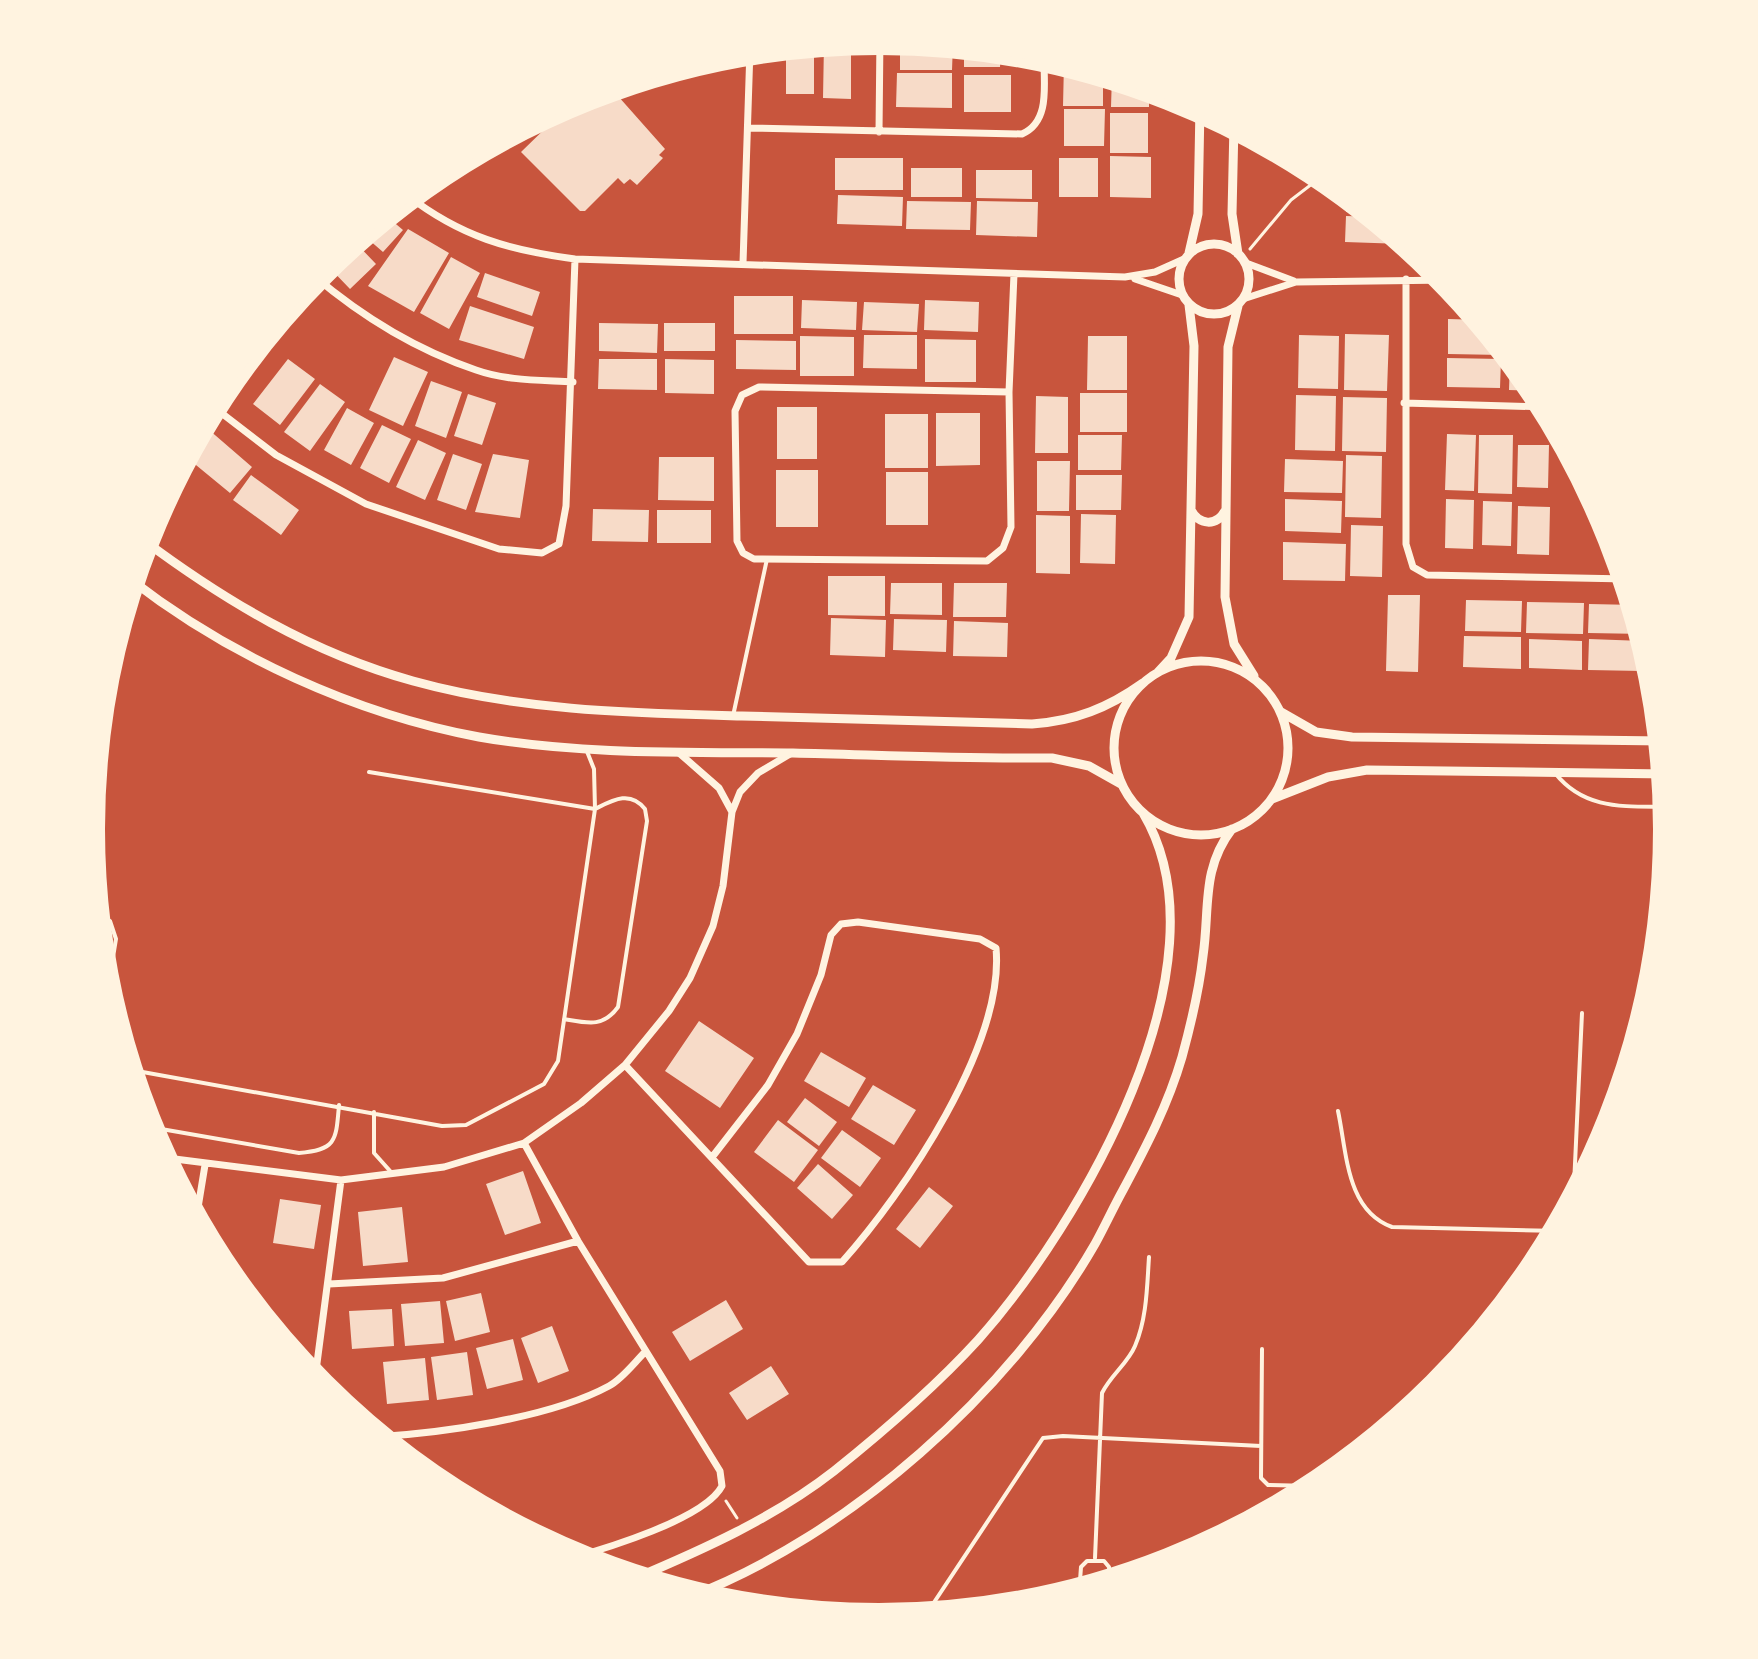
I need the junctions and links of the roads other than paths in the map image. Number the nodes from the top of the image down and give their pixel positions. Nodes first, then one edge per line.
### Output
1 (880, 50) edge
2 (750, 61) edge
3 (1044, 68) edge
4 (1200, 119) edge
5 (748, 128) junction
6 (879, 132) junction
7 (1234, 135) edge
8 (417, 202) edge
9 (1186, 256) junction
10 (575, 259) junction
11 (1242, 259) junction
12 (743, 263) junction
13 (1014, 274) junction
14 (1125, 277) junction
15 (1406, 279) junction
16 (1431, 280) edge
17 (1296, 282) junction
18 (323, 283) edge
19 (1182, 295) junction
20 (1240, 303) junction
21 (1189, 305) junction
22 (573, 382) junction
23 (1009, 392) junction
24 (1404, 403) junction
25 (1534, 407) edge
26 (221, 413) edge
27 (1226, 509) junction
28 (1191, 510) junction
29 (153, 547) edge
30 (767, 559) junction
31 (1617, 579) edge
32 (139, 586) edge
33 (1156, 674) junction
34 (1143, 683) junction
35 (1261, 685) junction
36 (1281, 712) junction
37 (733, 716) junction
38 (1653, 741) edge
39 (585, 747) junction
40 (676, 750) junction
41 (791, 753) junction
42 (1553, 771) junction
43 (369, 772) dead end
44 (1656, 774) edge
45 (1121, 784) junction
46 (1272, 799) junction
47 (1658, 806) edge
48 (595, 809) junction
49 (732, 812) junction
50 (1143, 813) junction
51 (1232, 829) junction
52 (105, 918) edge
53 (111, 966) edge
54 (1582, 1013) dead end
55 (564, 1019) junction
56 (625, 1065) junction
57 (138, 1071) edge
58 (339, 1105) junction
59 (374, 1111) junction
60 (1338, 1111) dead end
61 (159, 1129) edge
62 (524, 1143) junction
63 (713, 1156) junction
64 (173, 1160) edge
65 (205, 1165) junction
66 (393, 1174) junction
67 (341, 1180) junction
68 (1574, 1181) edge
69 (198, 1208) edge
70 (1547, 1231) edge
71 (578, 1241) junction
72 (1149, 1257) dead end
73 (329, 1284) junction
74 (1262, 1349) dead end
75 (645, 1352) junction
76 (317, 1369) edge
77 (389, 1435) edge
78 (1099, 1438) junction
79 (1261, 1446) junction
80 (1300, 1485) edge
81 (587, 1552) edge
82 (1095, 1558) junction
83 (646, 1573) edge
84 (1109, 1574) edge
85 (1080, 1582) edge
86 (709, 1590) edge
87 (931, 1607) edge

1 - 6 street
2 - 5 street
3 - 6 street
4 - 9 street
5 - 6 street
5 - 12 street
7 - 11 street
8 - 10 street
9 - 11 street
9 - 14 street
9 - 19 street
10 - 12 street
10 - 22 street
11 - 17 street
11 - 20 street
12 - 13 street
13 - 14 street
13 - 23 street
14 - 19 street
15 - 16 street
15 - 17 street
15 - 24 street
17 - 20 street
18 - 22 street
19 - 21 street
20 - 21 street
20 - 27 street
21 - 28 street
22 - 26 street
23 - 30 street
23 - 30 street
24 - 25 street
24 - 31 street
27 - 28 street
27 - 35 street
28 - 33 street
29 - 37 street
30 - 37 lane
32 - 39 street
33 - 34 street
33 - 35 street
34 - 37 street
34 - 45 street
35 - 36 street
36 - 38 street
36 - 46 street
39 - 40 street
39 - 48 lane
40 - 41 street
40 - 49 street
41 - 45 street
41 - 49 street
42 - 44 street
42 - 46 street
42 - 47 lane
43 - 48 lane
45 - 50 street
46 - 51 street
48 - 55 lane
48 - 55 lane
49 - 56 street
50 - 51 street
50 - 83 street
51 - 86 street
52 - 53 lane
54 - 68 lane
55 - 59 lane
56 - 62 street
56 - 63 street
57 - 58 lane
58 - 59 lane
58 - 61 lane
59 - 66 lane
60 - 70 lane
62 - 66 street
62 - 71 street
63 - 63 street
64 - 65 street
65 - 67 street
65 - 69 street
66 - 67 street
67 - 73 street
71 - 73 street
71 - 75 street
72 - 78 lane
73 - 76 street
74 - 79 lane
75 - 77 street
75 - 81 street
78 - 79 lane
78 - 82 lane
78 - 87 lane
79 - 80 lane
82 - 84 lane
82 - 85 lane

